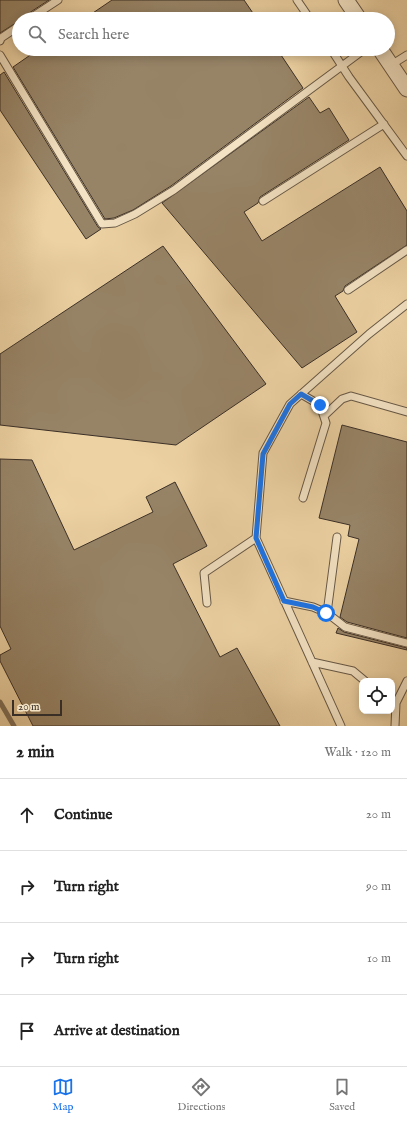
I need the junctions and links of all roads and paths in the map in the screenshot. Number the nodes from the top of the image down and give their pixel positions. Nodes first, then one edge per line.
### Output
1 (58, 0) edge
2 (297, 0) edge
3 (346, 0) edge
4 (40, 12) edge
5 (305, 12) edge
6 (354, 12) edge
7 (12, 31) edge
8 (0, 41) edge
9 (407, 55) edge
10 (0, 56) edge
11 (337, 56) edge
12 (355, 56) edge
13 (385, 56) edge
14 (343, 65) junction
15 (391, 66) junction
16 (407, 89) edge
17 (384, 124) junction
18 (407, 156) edge
19 (263, 201) dead end
20 (407, 250) edge
21 (348, 290) dead end
22 (407, 304) edge
23 (301, 394) junction
24 (407, 412) edge
25 (324, 416) junction
26 (303, 498) dead end
27 (256, 538) junction
28 (337, 538) dead end
29 (284, 601) junction
30 (207, 603) dead end
31 (326, 613) junction
32 (407, 643) edge
33 (312, 662) junction
34 (361, 678) edge
35 (407, 681) edge
36 (395, 700) edge
37 (394, 714) edge
38 (341, 726) edge
39 (395, 726) edge

1 - 4 lane
2 - 5 lane
3 - 6 street
7 - 8 lane
9 - 15 lane
10 - 14 lane
11 - 14 lane
12 - 14 lane
13 - 15 street
14 - 17 lane
15 - 16 street
17 - 18 lane
17 - 19 lane
20 - 21 lane
22 - 23 lane
23 - 25 lane
23 - 27 lane
24 - 25 lane
25 - 26 lane
27 - 29 lane
27 - 30 lane
28 - 31 lane
29 - 31 lane
29 - 33 lane
31 - 32 lane
33 - 34 lane
33 - 38 lane
35 - 36 lane
37 - 39 lane

